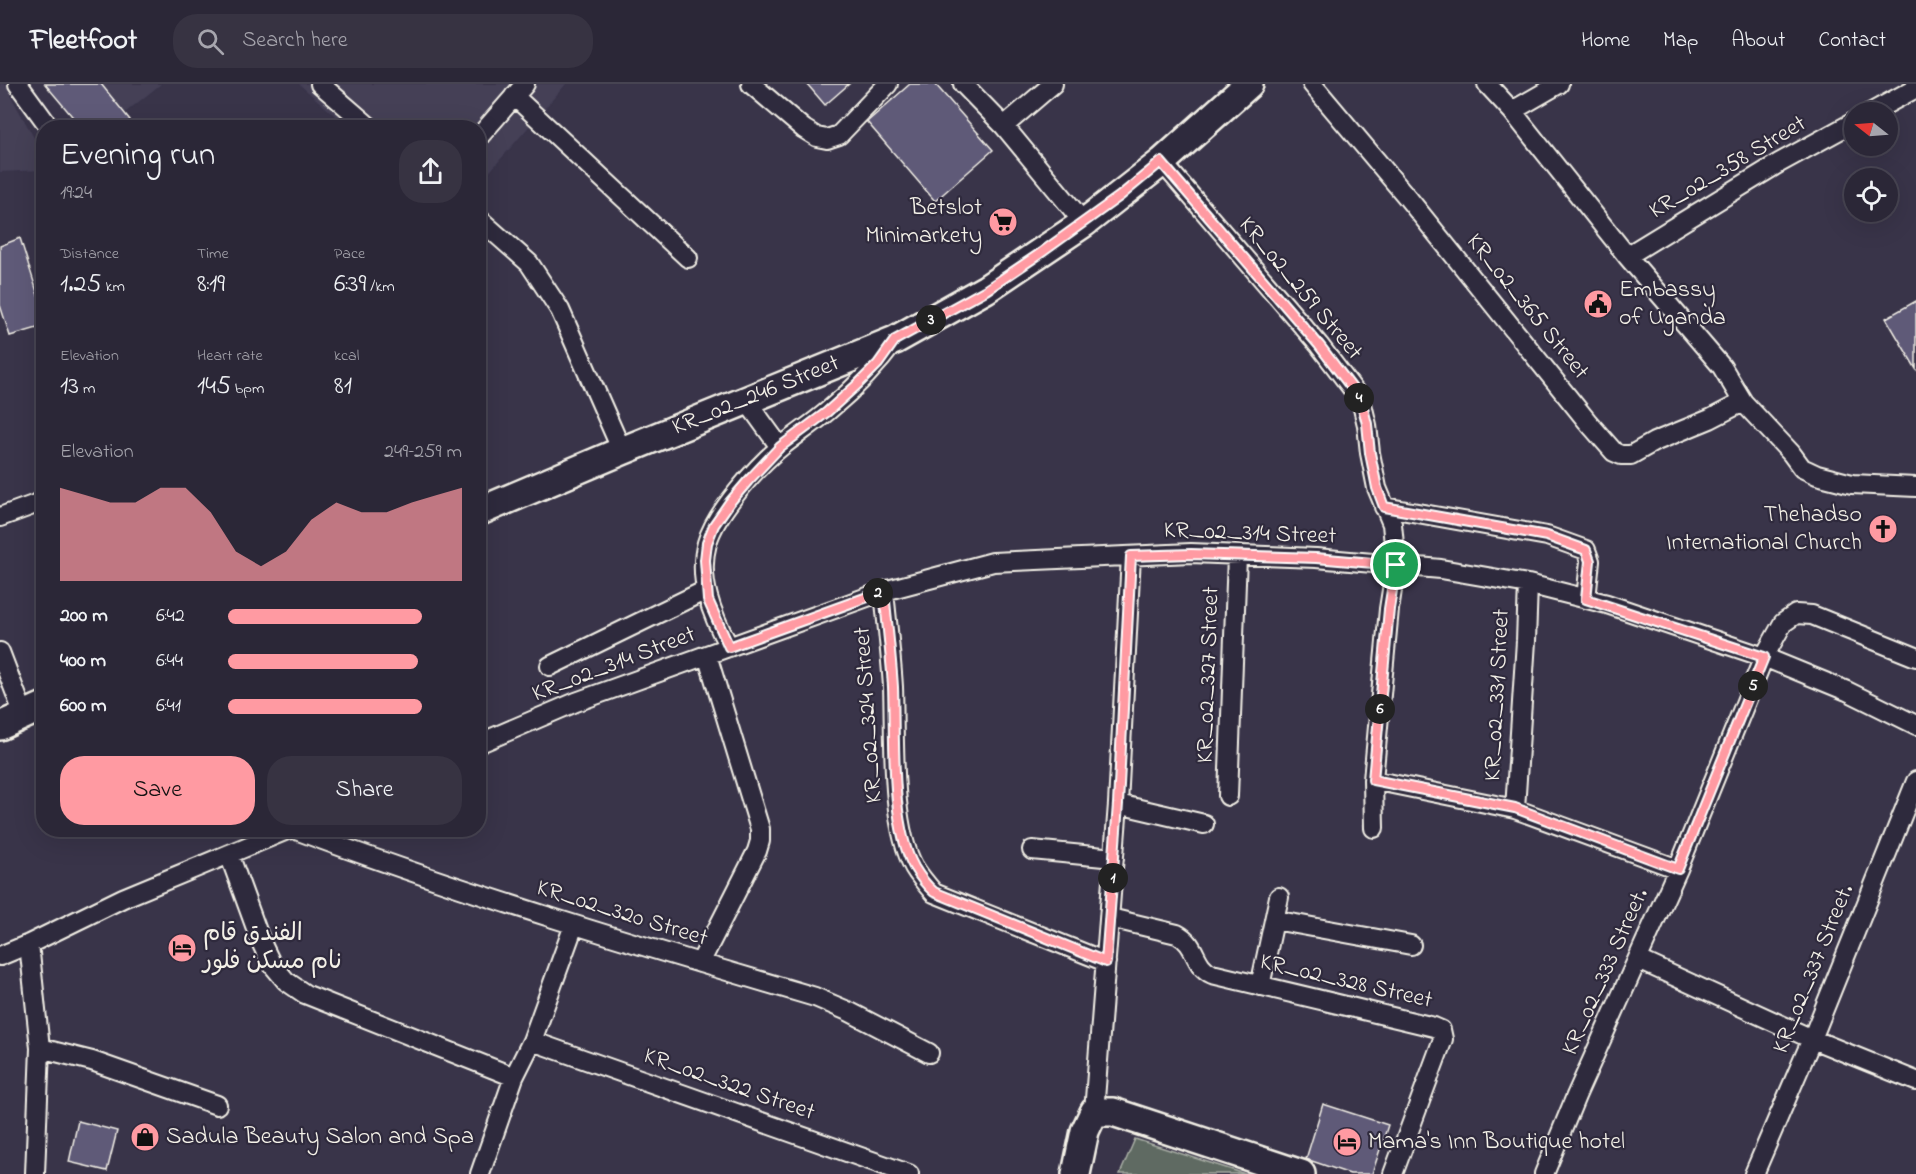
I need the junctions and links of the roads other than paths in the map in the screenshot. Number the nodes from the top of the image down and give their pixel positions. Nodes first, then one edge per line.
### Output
1 (18, 84) edge
2 (321, 84) edge
3 (751, 84) edge
4 (888, 84) edge
5 (963, 84) edge
6 (1053, 84) edge
7 (1249, 84) edge
8 (1312, 84) edge
9 (1487, 84) edge
10 (1559, 84) edge
11 (1912, 87) edge
12 (519, 90) edge
13 (1888, 102) edge
14 (1512, 111) junction
15 (44, 120) edge
16 (362, 120) edge
17 (1004, 126) junction
18 (1844, 127) edge
19 (486, 129) edge
20 (1161, 162) junction
21 (1084, 223) junction
22 (486, 225) edge
23 (1627, 256) junction
24 (688, 258) dead end
25 (895, 340) junction
26 (746, 400) junction
27 (1743, 402) junction
28 (780, 447) junction
29 (622, 450) junction
30 (1916, 487) edge
31 (36, 504) edge
32 (1384, 507) junction
33 (486, 509) edge
34 (0, 517) edge
35 (1131, 556) junction
36 (1238, 556) junction
37 (1396, 565) junction
38 (1528, 584) junction
39 (706, 590) junction
40 (884, 591) junction
41 (1586, 599) junction
42 (729, 647) junction
43 (0, 652) edge
44 (707, 655) junction
45 (1764, 657) junction
46 (1916, 657) edge
47 (550, 666) dead end
48 (22, 716) edge
49 (1916, 725) edge
50 (486, 741) edge
51 (1373, 780) junction
52 (1916, 781) edge
53 (1228, 796) dead end
54 (1118, 804) junction
55 (1515, 808) junction
56 (1204, 824) dead end
57 (1374, 828) dead end
58 (270, 837) edge
59 (315, 837) edge
60 (1032, 850) dead end
61 (229, 854) junction
62 (1114, 858) junction
63 (1678, 869) junction
64 (1279, 897) dead end
65 (1110, 918) junction
66 (1274, 920) junction
67 (574, 925) junction
68 (29, 944) junction
69 (1411, 945) dead end
70 (0, 956) edge
71 (1639, 960) junction
72 (1106, 962) junction
73 (700, 963) junction
74 (1260, 986) junction
75 (1812, 1039) junction
76 (532, 1041) junction
77 (40, 1048) junction
78 (929, 1053) dead end
79 (514, 1077) junction
80 (1916, 1081) edge
81 (217, 1105) dead end
82 (1094, 1112) junction
83 (35, 1174) edge
84 (480, 1174) edge
85 (909, 1174) edge
86 (1076, 1174) edge
87 (1301, 1174) edge
88 (1394, 1174) edge
89 (1544, 1174) edge
90 (1754, 1174) edge

1 - 15 street
2 - 16 street
3 - 4 street
5 - 17 street
6 - 17 street
7 - 20 street
8 - 27 street, KR_02_365 Street
9 - 14 street
10 - 14 street
11 - 13 street
12 - 19 street
12 - 24 street
14 - 23 street
17 - 21 street
18 - 23 street, KR_02_358 Street
20 - 21 street, KR_02_246 Street
20 - 32 street, KR_02_259 Street
21 - 25 street, KR_02_246 Street
22 - 29 street
23 - 27 street
25 - 26 street, KR_02_246 Street
25 - 28 street
26 - 28 street
26 - 29 street, KR_02_246 Street
27 - 30 street
28 - 39 street
29 - 33 street, KR_02_246 Street
31 - 34 street
32 - 37 street, KR_02_259 Street
32 - 41 street
35 - 36 street, KR_02_314 Street
35 - 40 street, KR_02_314 Street
35 - 54 street
36 - 37 street, KR_02_314 Street
36 - 53 street, KR_02_327 Street
37 - 38 street, KR_02_314 Street
37 - 51 street, KR_02_259 Street
38 - 41 street, KR_02_314 Street
38 - 55 street, KR_02_331 Street
39 - 42 street
39 - 47 street
40 - 42 street, KR_02_314 Street
40 - 72 street, KR_02_324 Street
41 - 45 street, KR_02_314 Street
42 - 44 street, KR_02_314 Street
43 - 48 street
44 - 50 street, KR_02_314 Street
44 - 73 street
45 - 46 street, KR_02_333 Street.
45 - 49 street, KR_02_314 Street
45 - 63 street, KR_02_333 Street.
51 - 55 street
51 - 57 street, KR_02_259 Street
52 - 75 street, KR_02_337 Street.
54 - 56 street
54 - 62 street
55 - 63 street
58 - 61 street
59 - 67 street, KR_02_320 Street
60 - 62 street
61 - 68 street
61 - 79 street
62 - 65 street
63 - 71 street, KR_02_333 Street.
64 - 66 street
65 - 72 street
65 - 74 street, KR_02_328 Street
66 - 69 street
66 - 74 street
67 - 73 street, KR_02_320 Street
67 - 76 street
68 - 70 street
68 - 77 street
71 - 75 street
71 - 89 street, KR_02_333 Street.
72 - 82 street
73 - 78 street, KR_02_320 Street
74 - 88 street, KR_02_328 Street
75 - 80 street
75 - 90 street, KR_02_337 Street.
76 - 79 street
76 - 85 street, KR_02_322 Street
77 - 81 street
77 - 83 street
79 - 84 street
82 - 86 street
82 - 87 street

